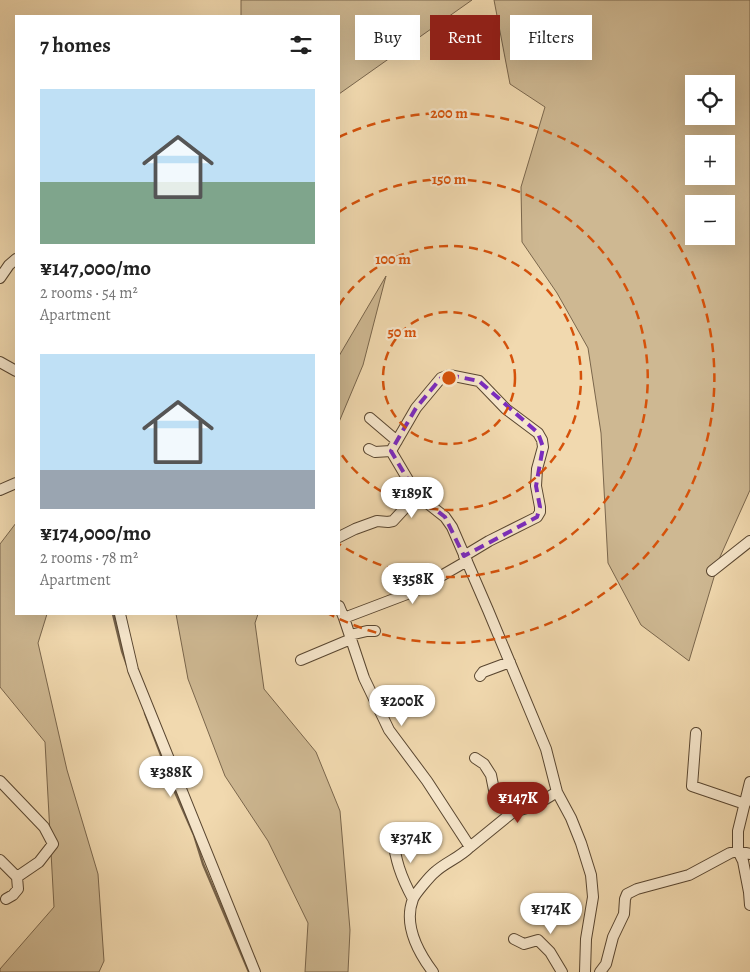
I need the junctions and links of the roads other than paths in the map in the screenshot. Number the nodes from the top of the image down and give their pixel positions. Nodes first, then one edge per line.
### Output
1 (15, 260) edge
2 (0, 278) edge
3 (0, 362) edge
4 (15, 370) edge
5 (370, 418) dead end
6 (397, 440) junction
7 (369, 449) dead end
8 (391, 451) junction
9 (15, 483) edge
10 (0, 490) edge
11 (417, 495) junction
12 (340, 536) edge
13 (750, 542) edge
14 (466, 559) junction
15 (712, 571) dead end
16 (340, 608) edge
17 (120, 615) edge
18 (344, 618) junction
19 (376, 631) dead end
20 (350, 637) junction
21 (301, 660) dead end
22 (510, 662) junction
23 (480, 676) dead end
24 (696, 733) dead end
25 (475, 758) dead end
26 (0, 781) edge
27 (750, 782) edge
28 (557, 792) junction
29 (744, 804) junction
30 (513, 812) junction
31 (392, 835) dead end
32 (470, 846) junction
33 (738, 851) junction
34 (750, 854) edge
35 (0, 860) edge
36 (17, 877) junction
37 (413, 898) junction
38 (6, 899) dead end
39 (750, 905) edge
40 (514, 939) dead end
41 (429, 971) edge
42 (255, 972) edge
43 (562, 972) edge
44 (585, 972) edge
45 (600, 972) edge

1 - 2 street
3 - 4 street
5 - 6 street
6 - 8 street
6 - 14 street
7 - 8 street
8 - 11 street
9 - 10 street
11 - 12 street
11 - 14 street
13 - 15 street
14 - 18 street
14 - 22 street
16 - 18 street
17 - 42 street
18 - 20 street
19 - 20 street
20 - 21 street
20 - 32 street
22 - 23 street
22 - 28 street
24 - 29 street
25 - 30 street
26 - 36 street
27 - 29 street
28 - 30 street
28 - 44 street
29 - 33 street
30 - 32 street
31 - 37 street
32 - 37 street
33 - 34 street
33 - 39 street
33 - 45 street
35 - 36 street
36 - 38 street
37 - 41 street
40 - 43 street

